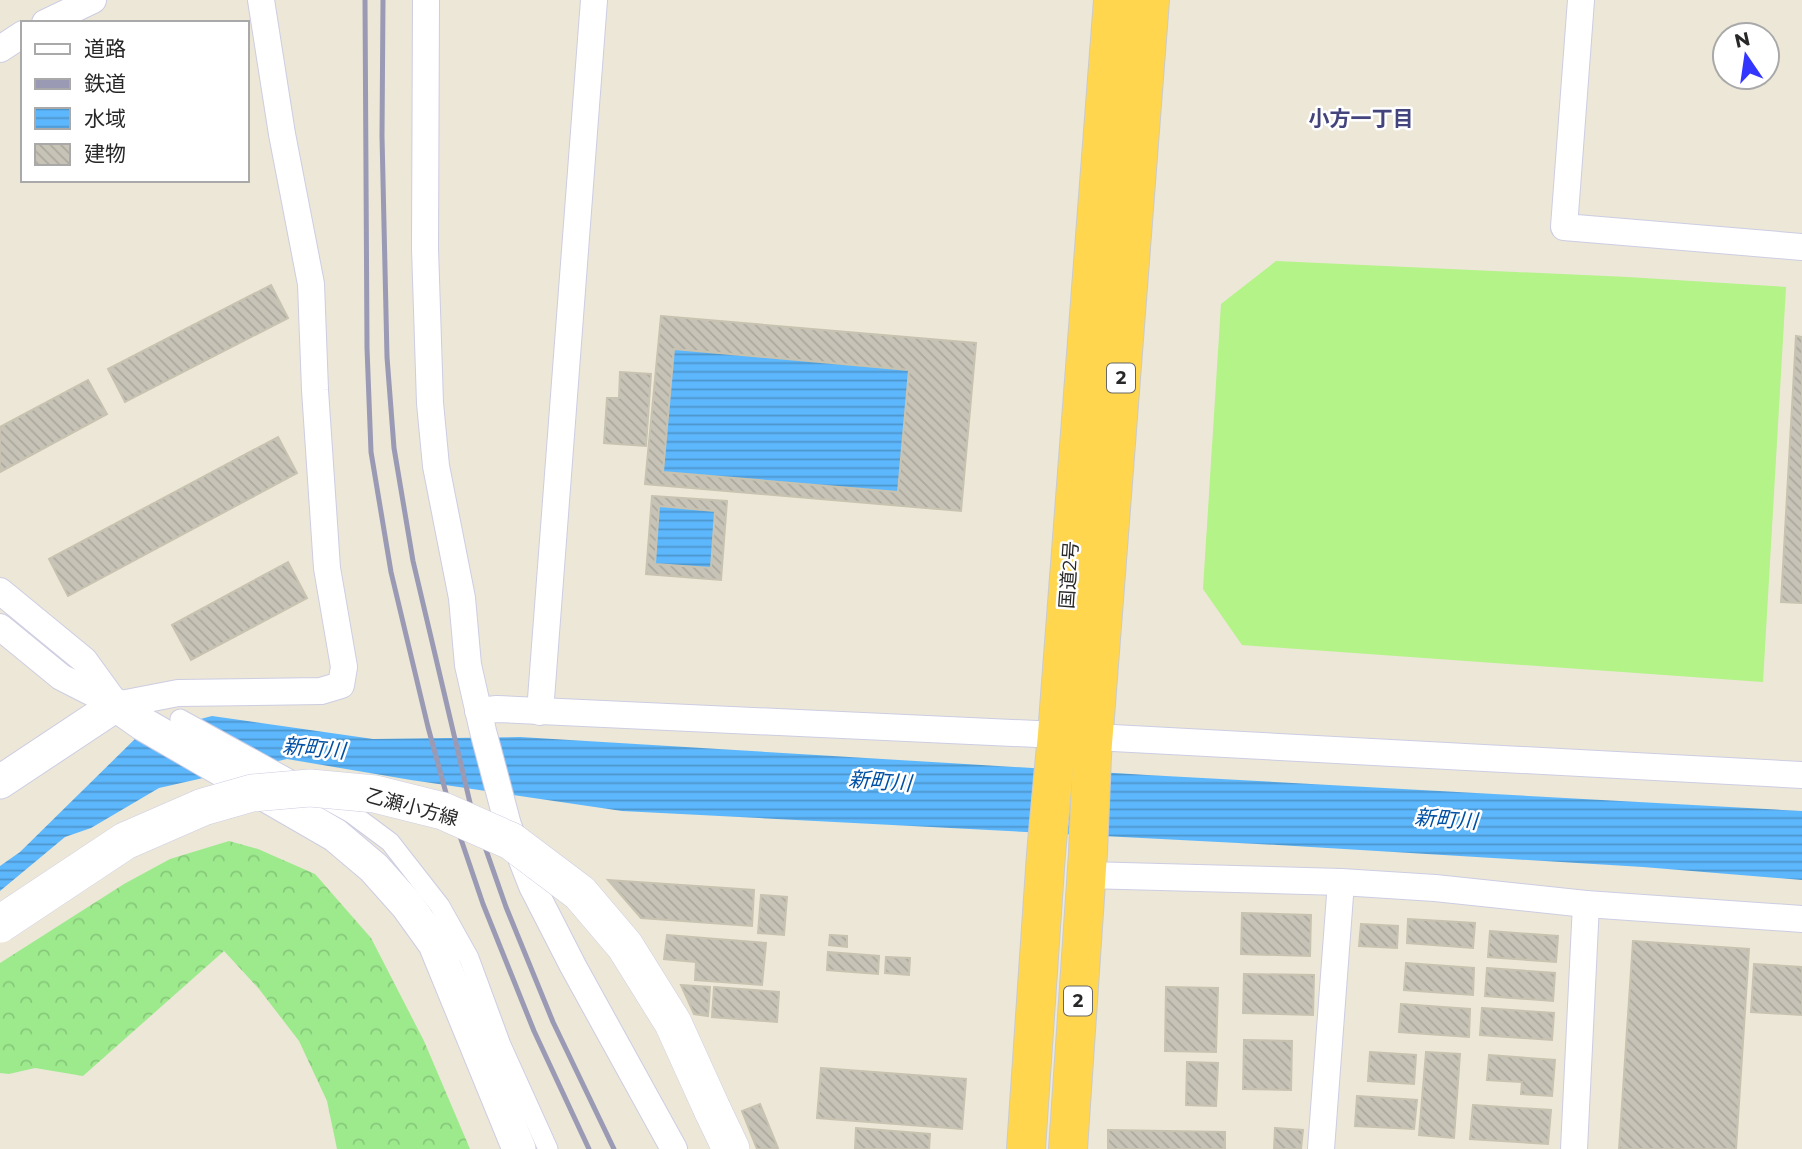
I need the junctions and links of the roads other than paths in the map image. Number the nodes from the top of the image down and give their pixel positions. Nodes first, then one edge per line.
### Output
1 (93, 0) edge
2 (261, 0) edge
3 (426, 0) edge
4 (594, 0) edge
5 (1113, 0) edge
6 (1150, 0) edge
7 (1581, 0) edge
8 (50, 21) edge
9 (21, 35) edge
10 (0, 49) edge
11 (1802, 247) edge
12 (0, 591) edge
13 (0, 627) edge
14 (116, 705) junction
15 (540, 712) junction
16 (180, 719) dead end
17 (481, 721) junction
18 (1074, 746) junction
19 (1802, 775) edge
20 (0, 782) edge
21 (1087, 864) junction
22 (1341, 883) junction
23 (1586, 904) junction
24 (1802, 919) edge
25 (0, 924) edge
26 (519, 1149) edge
27 (548, 1149) edge
28 (674, 1149) edge
29 (731, 1149) edge
30 (1026, 1149) edge
31 (1068, 1149) edge
32 (1321, 1149) edge
33 (1574, 1149) edge

1 - 8 street
2 - 14 street
3 - 17 street
4 - 15 street
5 - 18 highway, 国道2号 / 2
6 - 18 highway, 国道2号 / 2
7 - 11 street
9 - 10 street
12 - 14 street
13 - 14 street
14 - 20 street
14 - 26 street
15 - 17 street
15 - 18 street
16 - 27 street
17 - 28 street
18 - 19 street
18 - 21 highway, 国道2号 / 2
18 - 30 highway, 国道2号 / 2
21 - 22 street
21 - 31 highway, 国道2号 / 2
22 - 23 street
22 - 32 street
23 - 24 street
23 - 33 street
25 - 29 main road, 乙瀬小方線, bridge

